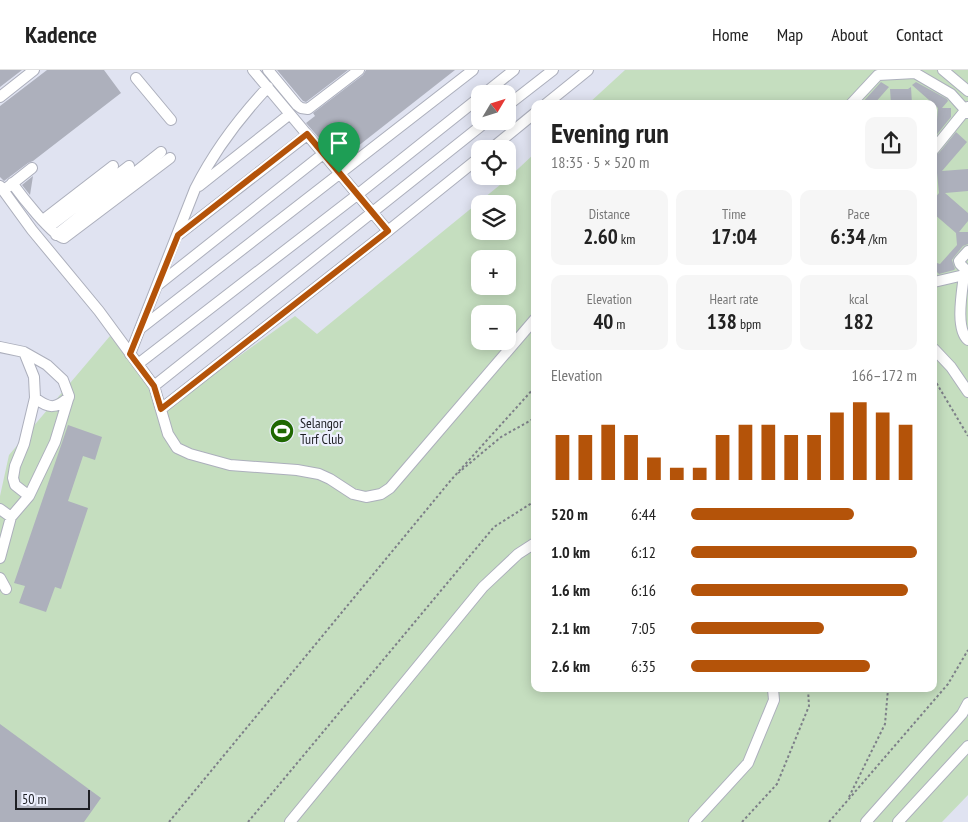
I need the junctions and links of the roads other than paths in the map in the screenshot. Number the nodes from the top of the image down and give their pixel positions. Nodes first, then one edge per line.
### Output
1 (34, 70) edge
2 (253, 70) edge
3 (268, 70) edge
4 (359, 70) edge
5 (473, 70) edge
6 (514, 70) edge
7 (553, 70) edge
8 (588, 70) edge
9 (943, 70) edge
10 (136, 78) dead end
11 (495, 85) edge
12 (268, 87) junction
13 (967, 93) edge
14 (0, 96) edge
15 (516, 100) edge
16 (551, 100) edge
17 (855, 100) edge
18 (471, 104) edge
19 (967, 110) edge
20 (290, 114) junction
21 (531, 116) edge
22 (171, 120) dead end
23 (476, 130) edge
24 (307, 134) junction
25 (502, 140) edge
26 (937, 145) edge
27 (323, 154) junction
28 (166, 155) dead end
29 (471, 164) edge
30 (112, 166) dead end
31 (128, 166) dead end
32 (32, 168) dead end
33 (339, 173) junction
34 (12, 183) junction
35 (2, 188) edge
36 (195, 189) junction
37 (357, 195) junction
38 (372, 212) junction
39 (49, 227) junction
40 (388, 231) junction
41 (178, 235) junction
42 (968, 251) edge
43 (967, 272) edge
44 (937, 281) edge
45 (158, 285) junction
46 (531, 324) edge
47 (141, 328) junction
48 (968, 340) edge
49 (0, 347) edge
50 (24, 352) junction
51 (937, 352) edge
52 (130, 354) junction
53 (138, 364) junction
54 (154, 386) junction
55 (968, 392) edge
56 (69, 396) junction
57 (35, 398) junction
58 (161, 409) junction
59 (29, 496) junction
60 (0, 509) edge
61 (11, 517) junction
62 (2, 541) edge
63 (531, 546) edge
64 (0, 558) edge
65 (0, 578) edge
66 (6, 588) dead end
67 (773, 692) edge
68 (968, 703) edge
69 (968, 746) edge
70 (290, 822) edge
71 (694, 822) edge
72 (866, 822) edge
73 (898, 822) edge

1 - 14 lane
2 - 12 lane
3 - 4 lane
5 - 33 lane
6 - 11 lane
7 - 15 lane
8 - 16 lane
9 - 13 lane
10 - 22 lane
12 - 20 lane
12 - 36 lane
17 - 19 lane
18 - 37 lane
19 - 26 lane
20 - 24 lane
20 - 36 lane
21 - 25 lane
23 - 38 lane
24 - 27 lane
24 - 41 lane
27 - 33 lane
27 - 45 lane
28 - 39 lane
29 - 40 lane
30 - 39 lane
31 - 39 lane
32 - 34 lane
33 - 37 lane
33 - 47 lane
34 - 35 lane
34 - 39 lane
35 - 52 lane
36 - 41 lane
37 - 38 lane
37 - 53 lane
38 - 40 lane
38 - 54 lane
40 - 58 lane
41 - 45 lane
42 - 43 lane
43 - 44 lane
43 - 48 lane
45 - 47 lane
46 - 58 lane
47 - 52 lane
49 - 50 lane
50 - 56 lane
50 - 57 lane
51 - 55 lane
52 - 53 lane
53 - 54 lane
54 - 58 lane
56 - 57 lane
56 - 59 lane
57 - 59 lane
59 - 61 lane
60 - 61 lane
61 - 62 lane
62 - 64 lane
63 - 70 lane
65 - 66 lane
67 - 71 lane
68 - 72 lane
69 - 73 lane

